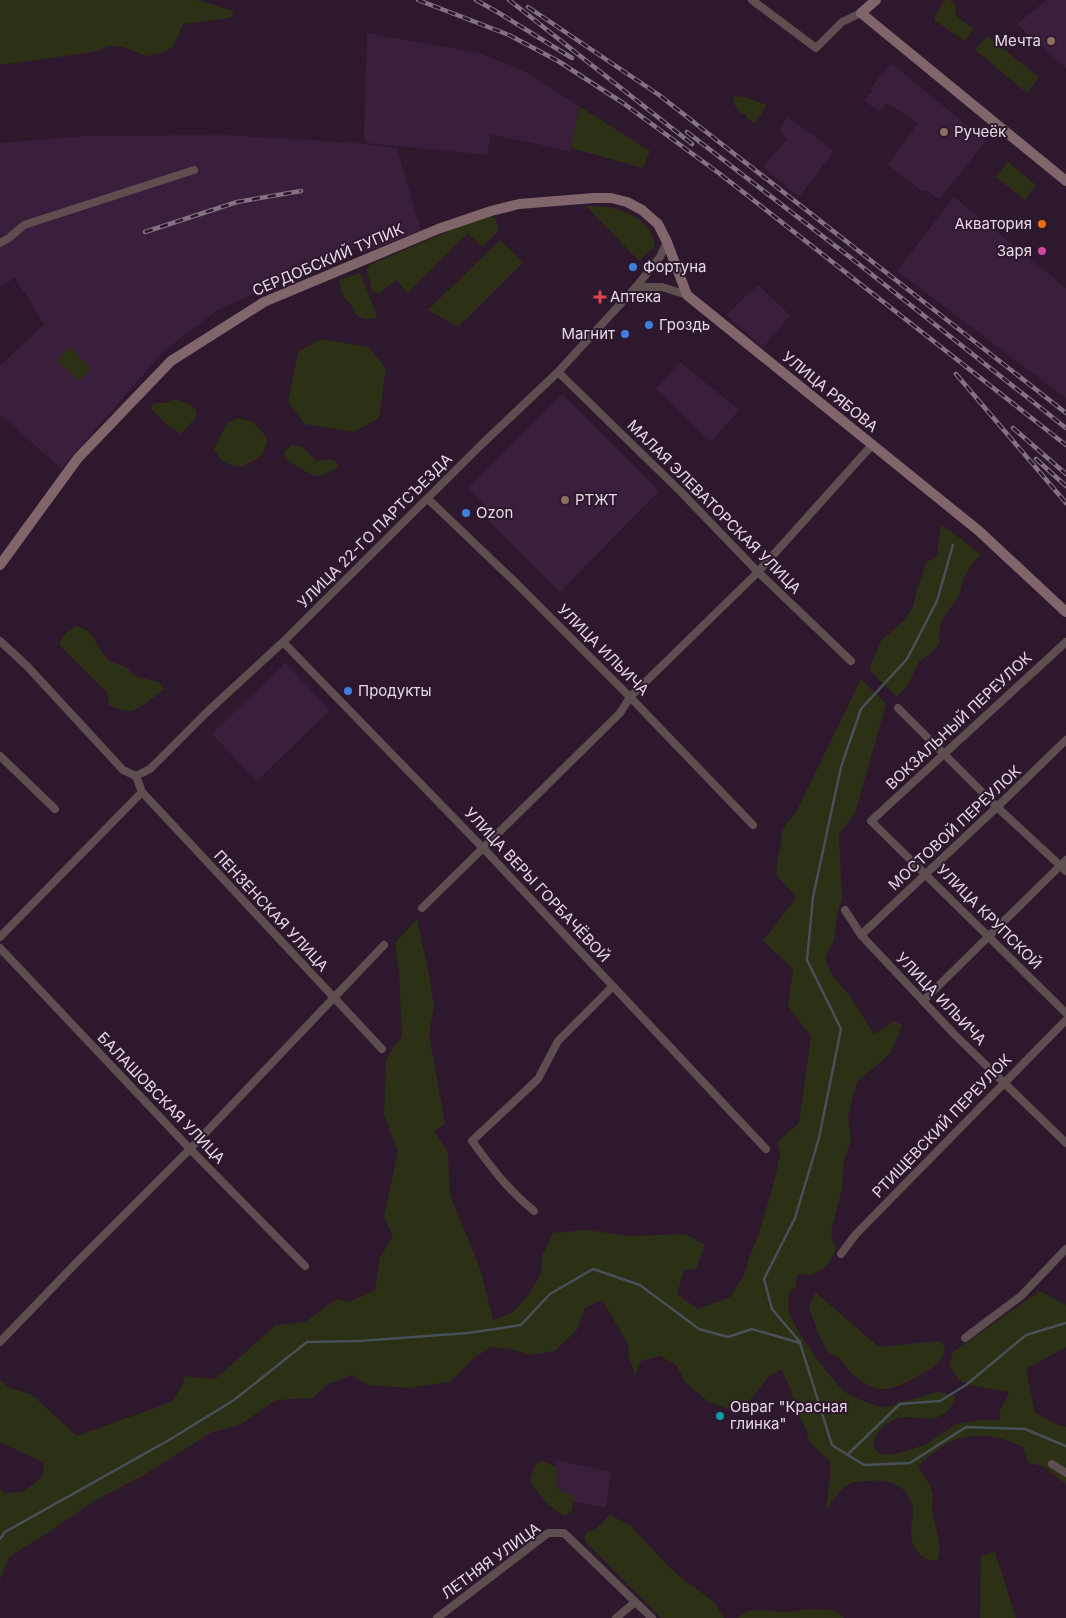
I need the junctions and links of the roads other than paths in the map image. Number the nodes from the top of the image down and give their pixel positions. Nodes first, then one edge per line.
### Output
1 (752, 0) edge
2 (876, 0) edge
3 (861, 13) junction
4 (194, 170) dead end
5 (1066, 181) edge
6 (594, 198) joint
7 (0, 242) edge
8 (667, 242) junction
9 (636, 287) junction
10 (688, 295) junction
11 (558, 372) junction
12 (872, 445) junction
13 (428, 499) junction
14 (0, 565) edge
15 (758, 572) junction
16 (1066, 612) edge
17 (0, 641) edge
18 (283, 642) junction
19 (1066, 642) edge
20 (851, 661) dead end
21 (630, 696) junction
22 (898, 708) dead end
23 (1066, 740) edge
24 (945, 754) junction
25 (0, 756) edge
26 (136, 776) junction
27 (142, 792) junction
28 (997, 807) junction
29 (55, 809) dead end
30 (871, 821) joint
31 (753, 825) dead end
32 (484, 848) junction
33 (1064, 865) edge
34 (926, 874) junction
35 (422, 908) dead end
36 (845, 910) dead end
37 (861, 935) junction
38 (988, 936) junction
39 (0, 937) edge
40 (384, 945) dead end
41 (0, 948) edge
42 (613, 986) junction
43 (333, 998) junction
44 (923, 1001) junction
45 (1066, 1013) edge
46 (1066, 1020) edge
47 (382, 1049) dead end
48 (1004, 1083) junction
49 (1066, 1143) edge
50 (190, 1149) junction
51 (766, 1149) dead end
52 (534, 1211) dead end
53 (1066, 1250) edge
54 (841, 1254) dead end
55 (305, 1266) dead end
56 (965, 1338) dead end
57 (0, 1342) edge
58 (1052, 1464) dead end
59 (1066, 1473) edge
60 (636, 1602) junction
61 (437, 1618) edge
62 (616, 1618) edge
63 (652, 1618) edge

1 - 3 street
2 - 3 street
3 - 5 street
4 - 7 street
6 - 8 street, УЛИЦА РЯБОВА
6 - 14 street, СЕРДОБСКИЙ ТУПИК
8 - 9 street, УЛИЦА 22-ГО ПАРТСЪЕЗДА
8 - 10 street, УЛИЦА РЯБОВА
9 - 10 street
9 - 11 street, УЛИЦА 22-ГО ПАРТСЪЕЗДА
10 - 12 street, УЛИЦА РЯБОВА
11 - 13 street, УЛИЦА 22-ГО ПАРТСЪЕЗДА
11 - 15 street, МАЛАЯ ЭЛЕВАТОРСКАЯ УЛИЦА
12 - 15 street
12 - 16 street, УЛИЦА РЯБОВА
13 - 18 street, УЛИЦА 22-ГО ПАРТСЪЕЗДА
13 - 21 street, УЛИЦА ИЛЬИЧА
15 - 20 street, МАЛАЯ ЭЛЕВАТОРСКАЯ УЛИЦА
15 - 21 street
17 - 26 street
18 - 26 street, УЛИЦА 22-ГО ПАРТСЪЕЗДА
18 - 32 street, УЛИЦА ВЕРЫ ГОРБАЧЁВОЙ
19 - 24 street, ВОКЗАЛЬНЫЙ ПЕРЕУЛОК
21 - 31 street, УЛИЦА ИЛЬИЧА
21 - 32 street
22 - 24 street
23 - 28 street, МОСТОВОЙ ПЕРЕУЛОК
24 - 28 street
24 - 30 street, ВОКЗАЛЬНЫЙ ПЕРЕУЛОК
25 - 29 street
26 - 27 street
27 - 39 street
27 - 43 street, ПЕНЗЕНСКАЯ УЛИЦА
28 - 33 street
28 - 34 street, МОСТОВОЙ ПЕРЕУЛОК
30 - 34 street, УЛИЦА КРУПСКОЙ
32 - 35 street
32 - 42 street, УЛИЦА ВЕРЫ ГОРБАЧЁВОЙ
33 - 38 street
34 - 37 street, МОСТОВОЙ ПЕРЕУЛОК
34 - 38 street, УЛИЦА КРУПСКОЙ
36 - 37 street, УЛИЦА ИЛЬИЧА
37 - 44 street, УЛИЦА ИЛЬИЧА
38 - 44 street
38 - 45 street, УЛИЦА КРУПСКОЙ
40 - 43 street
41 - 50 street, БАЛАШОВСКАЯ УЛИЦА
42 - 51 street, УЛИЦА ВЕРЫ ГОРБАЧЁВОЙ
42 - 52 street
43 - 47 street, ПЕНЗЕНСКАЯ УЛИЦА
43 - 50 street
44 - 48 street, УЛИЦА ИЛЬИЧА
46 - 48 street, РТИЩЕВСКИЙ ПЕРЕУЛОК
48 - 49 street, УЛИЦА ИЛЬИЧА
48 - 54 street, РТИЩЕВСКИЙ ПЕРЕУЛОК
50 - 55 street, БАЛАШОВСКАЯ УЛИЦА
50 - 57 street
53 - 56 street
58 - 59 street
60 - 61 street, ЛЕТНЯЯ УЛИЦА
60 - 62 street
60 - 63 street

